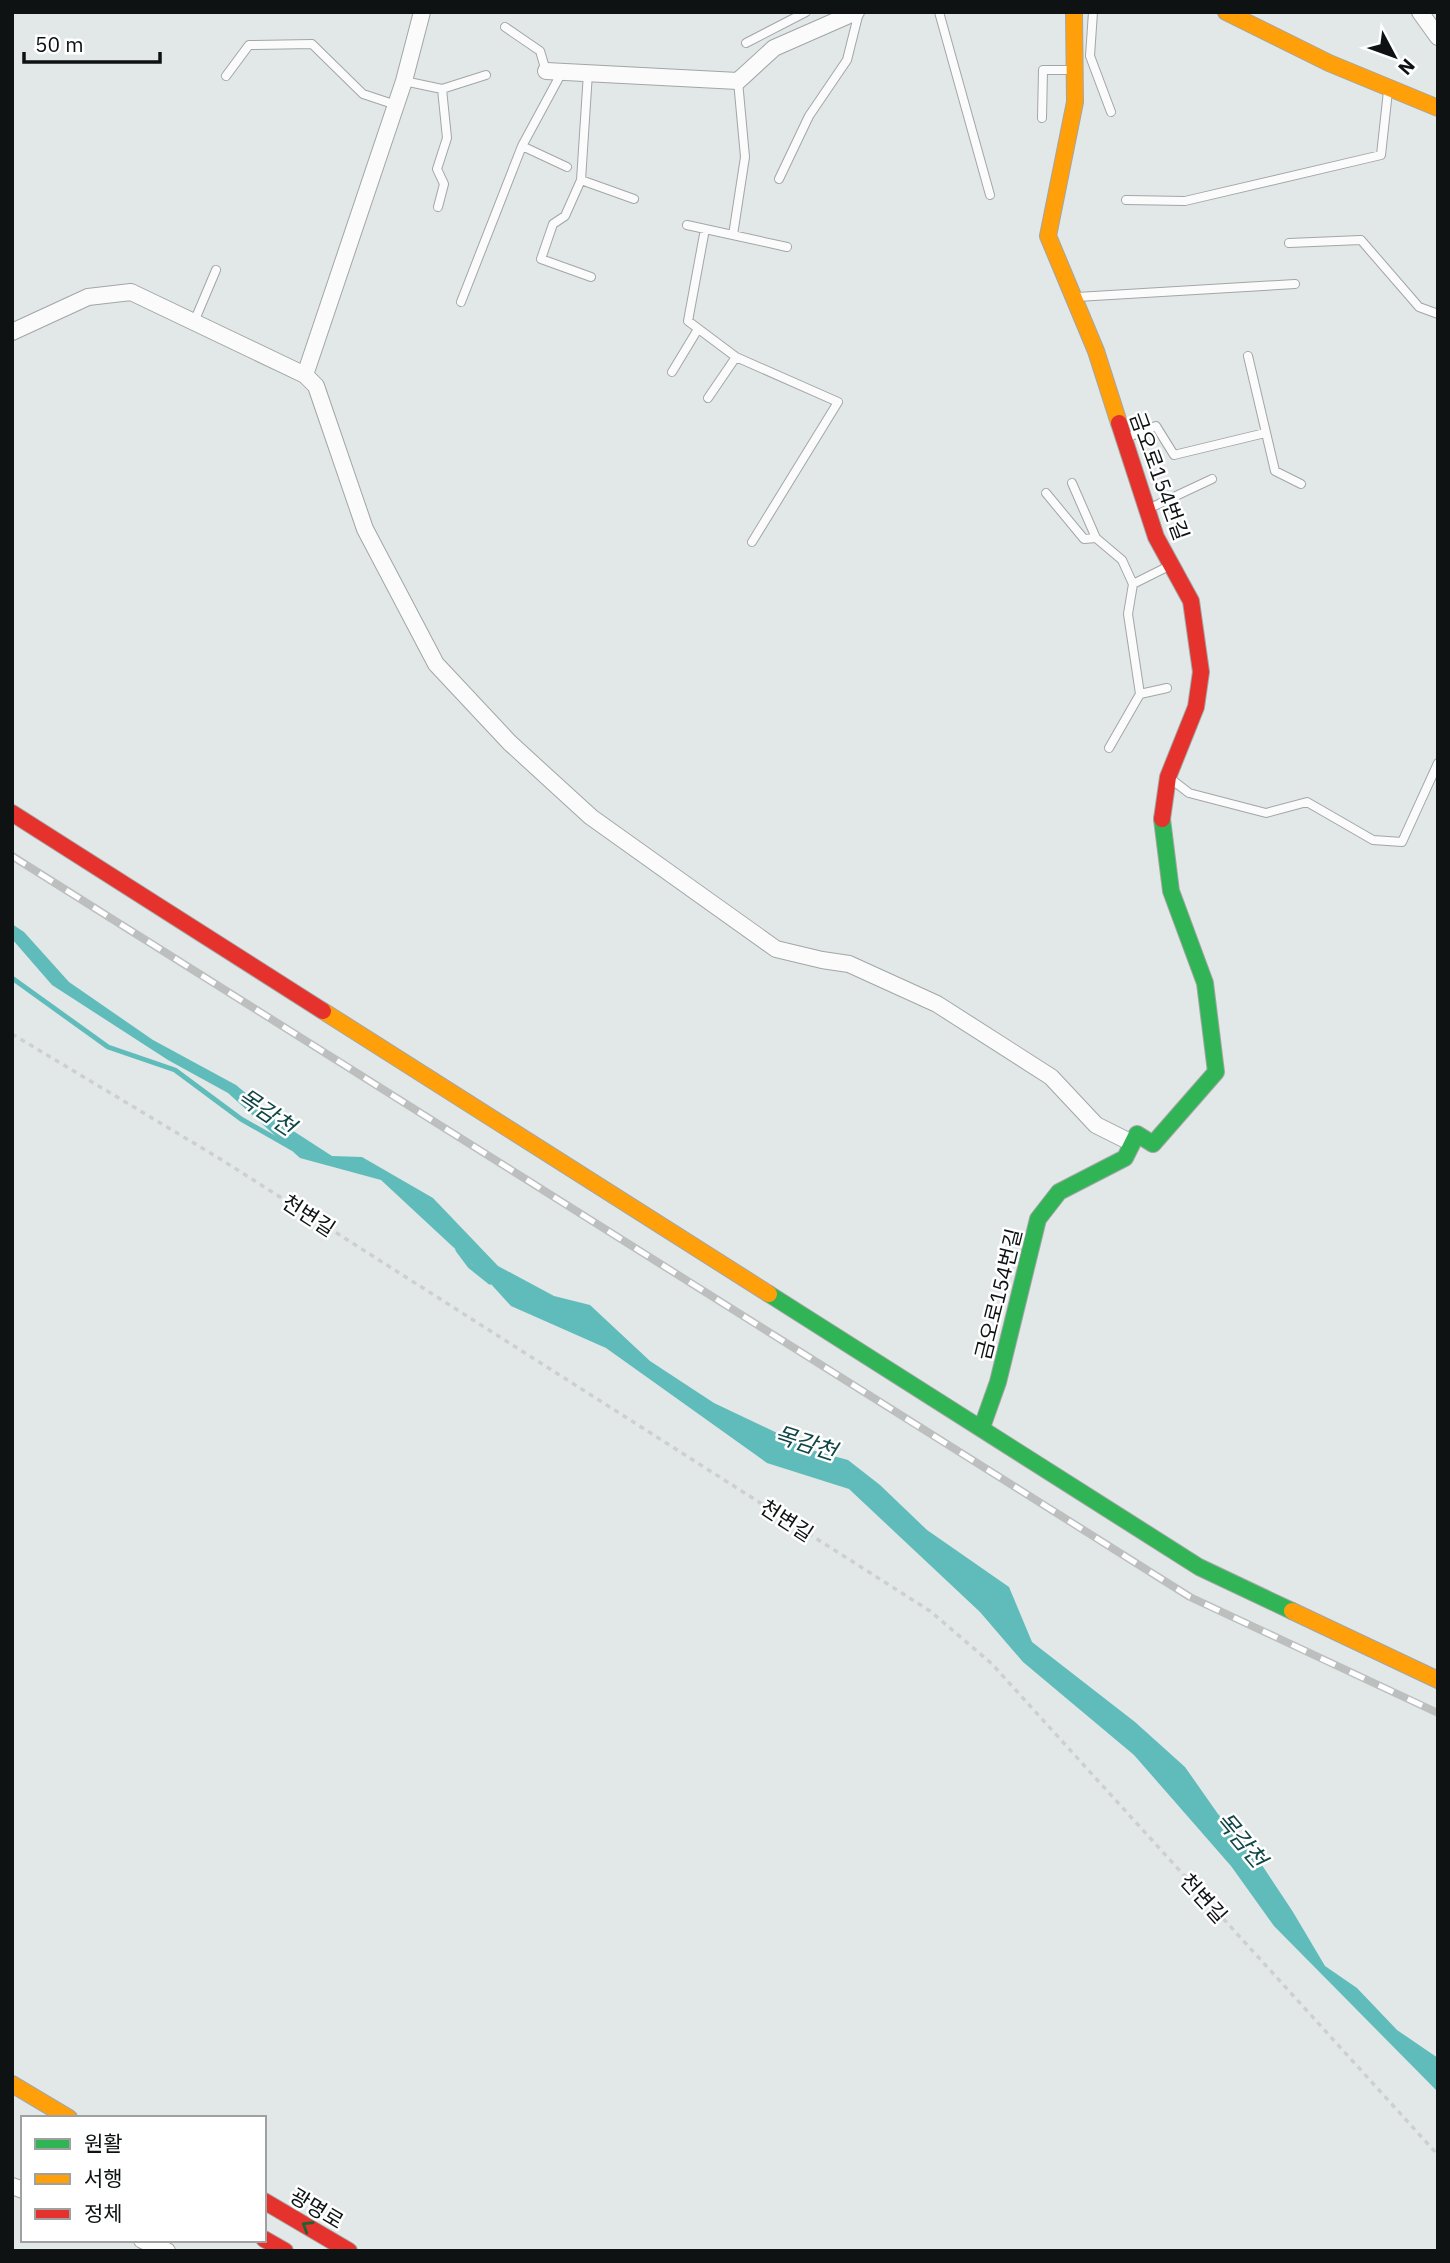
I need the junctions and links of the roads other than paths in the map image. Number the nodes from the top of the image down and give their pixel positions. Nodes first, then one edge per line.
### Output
1 (422, 12) edge
2 (806, 12) edge
3 (857, 12) edge
4 (939, 12) edge
5 (1074, 12) edge
6 (1093, 12) edge
7 (1226, 12) edge
8 (1420, 12) edge
9 (830, 18) edge
10 (505, 27) dead end
11 (1438, 37) edge
12 (746, 43) dead end
13 (1075, 70) junction
14 (554, 72) junction
15 (588, 74) junction
16 (486, 75) dead end
17 (226, 76) dead end
18 (404, 81) junction
19 (738, 81) junction
20 (1389, 88) junction
21 (442, 89) junction
22 (396, 105) junction
23 (1438, 108) edge
24 (1111, 112) dead end
25 (1042, 118) dead end
26 (523, 146) junction
27 (567, 167) dead end
28 (779, 179) dead end
29 (581, 180) junction
30 (990, 195) dead end
31 (634, 199) dead end
32 (1126, 200) dead end
33 (438, 207) dead end
34 (687, 225) dead end
35 (705, 229) junction
36 (733, 235) junction
37 (1289, 243) dead end
38 (788, 247) dead end
39 (216, 270) dead end
40 (591, 277) dead end
41 (1295, 284) dead end
42 (1074, 297) junction
43 (461, 302) dead end
44 (1438, 314) edge
45 (194, 322) junction
46 (698, 329) junction
47 (12, 332) edge
48 (1248, 356) dead end
49 (736, 357) junction
50 (672, 372) dead end
51 (306, 375) junction
52 (708, 398) dead end
53 (1265, 433) junction
54 (1124, 439) junction
55 (1212, 479) dead end
56 (1072, 483) dead end
57 (1301, 484) dead end
58 (1046, 493) dead end
59 (1147, 509) junction
60 (1096, 538) junction
61 (752, 542) dead end
62 (1171, 564) junction
63 (1133, 584) junction
64 (1167, 688) dead end
65 (1140, 695) junction
66 (1109, 748) dead end
67 (1438, 763) edge
68 (1168, 777) junction
69 (12, 813) edge
70 (1132, 1143) junction
71 (982, 1427) junction
72 (1438, 1680) edge
73 (12, 2084) edge
74 (66, 2116) edge
75 (266, 2202) edge
76 (266, 2240) edge
77 (147, 2242) edge
78 (167, 2251) edge
79 (285, 2251) edge
80 (349, 2251) edge

1 - 18 street
2 - 12 lane
3 - 9 street
3 - 28 lane
4 - 30 lane
5 - 13 street, 금오로154번길
6 - 24 lane
7 - 20 street
8 - 11 street
9 - 19 street
10 - 14 lane
13 - 25 lane
13 - 42 street, 금오로154번길
14 - 15 street
14 - 26 lane
15 - 19 street
15 - 29 lane
16 - 21 lane
17 - 22 lane
18 - 21 lane
18 - 22 street
19 - 36 lane
20 - 23 street
20 - 32 lane
21 - 33 lane
22 - 51 street
26 - 27 lane
26 - 43 lane
29 - 31 lane
29 - 40 lane
34 - 35 lane
35 - 36 lane
35 - 46 lane
36 - 38 lane
37 - 44 lane
39 - 45 lane
41 - 42 lane
42 - 54 street, 금오로154번길
45 - 47 street
45 - 51 street
46 - 49 lane
46 - 50 lane
48 - 53 lane
49 - 52 lane
49 - 61 lane
51 - 70 street
53 - 54 lane
53 - 57 lane
54 - 59 street, 금오로154번길
55 - 59 lane
56 - 60 lane
58 - 60 lane
59 - 62 street, 금오로154번길
60 - 63 lane
62 - 63 lane
62 - 68 street, 금오로154번길
63 - 65 lane
64 - 65 lane
65 - 66 lane
67 - 68 lane
68 - 70 street, 금오로154번길
69 - 71 street
70 - 71 street, 금오로154번길
71 - 72 street
73 - 74 street
80 -> 75 street, 광명로
76 - 79 street
77 - 78 street

